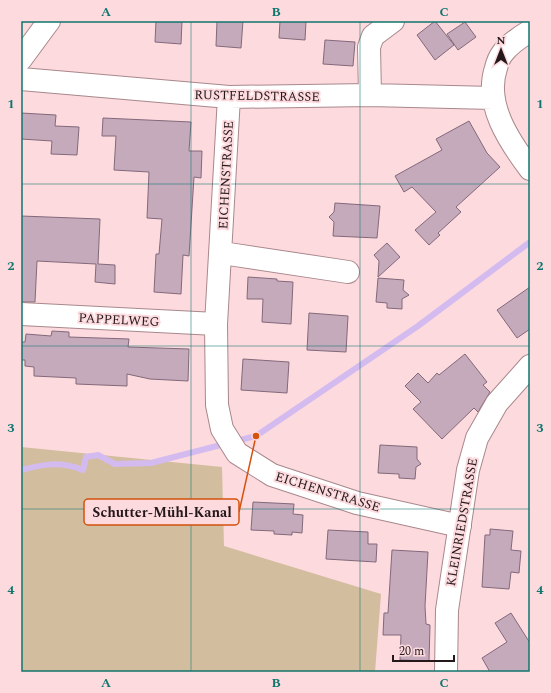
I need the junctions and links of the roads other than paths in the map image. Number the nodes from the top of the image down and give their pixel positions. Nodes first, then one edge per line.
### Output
1 (50, 21) edge
2 (393, 21) edge
3 (530, 31) edge
4 (21, 59) edge
5 (21, 79) edge
6 (370, 95) junction
7 (229, 97) junction
8 (493, 98) junction
9 (530, 169) edge
10 (222, 253) junction
11 (348, 272) dead end
12 (21, 314) edge
13 (216, 324) junction
14 (530, 366) edge
15 (460, 526) junction
16 (446, 672) edge

1 - 4 street
2 - 6 street
3 - 8 street
5 - 7 street, RUSTFELDSTRASSE
6 - 7 street, RUSTFELDSTRASSE
6 - 8 street, RUSTFELDSTRASSE
7 - 10 street, EICHENSTRASSE
8 - 9 street
10 - 11 street
10 - 13 street, EICHENSTRASSE
12 - 13 street, PAPPELWEG
13 - 15 street, EICHENSTRASSE
14 - 15 street, KLEINRIEDSTRASSE
15 - 16 street, KLEINRIEDSTRASSE

